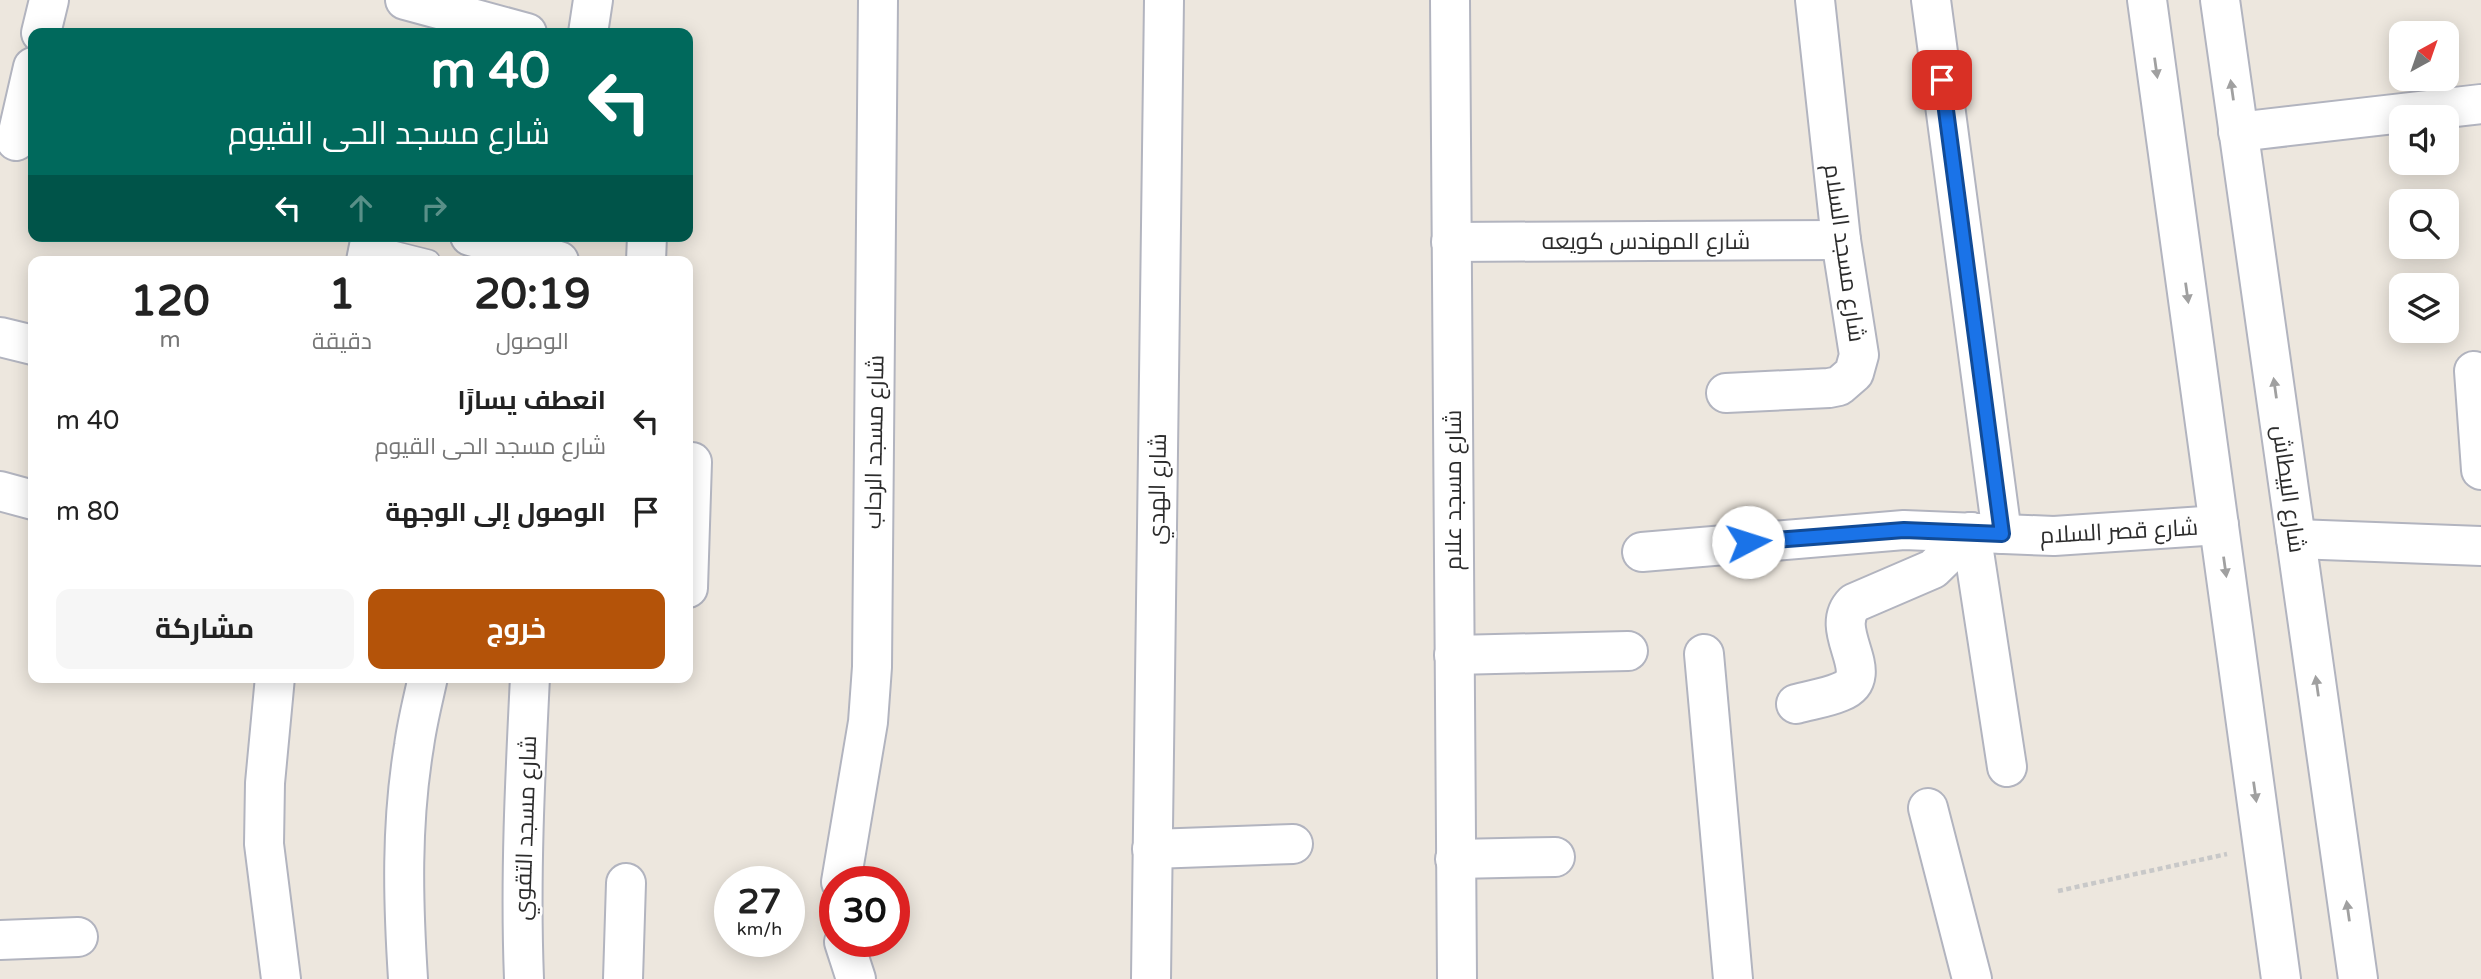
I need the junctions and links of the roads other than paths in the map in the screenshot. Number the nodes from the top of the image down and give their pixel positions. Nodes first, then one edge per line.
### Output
1 (49, 0) edge
2 (593, 0) edge
3 (878, 0) edge
4 (1164, 0) edge
5 (1450, 0) edge
6 (1815, 0) edge
7 (1931, 0) edge
8 (2147, 0) edge
9 (2220, 0) edge
10 (415, 13) edge
11 (42, 28) edge
12 (499, 28) edge
13 (588, 28) edge
14 (28, 90) edge
15 (2481, 104) edge
16 (2238, 132) junction
17 (17, 141) edge
18 (1841, 240) junction
19 (491, 242) edge
20 (1451, 242) junction
21 (368, 248) edge
22 (406, 256) edge
23 (541, 256) edge
24 (0, 337) edge
25 (28, 344) edge
26 (2474, 371) dead end
27 (1726, 393) dead end
28 (2481, 470) edge
29 (0, 491) edge
30 (28, 499) edge
31 (2219, 525) junction
32 (1987, 533) junction
33 (2296, 539) junction
34 (2481, 546) edge
35 (1642, 552) dead end
36 (1628, 651) dead end
37 (1454, 654) junction
38 (1704, 654) dead end
39 (274, 683) edge
40 (427, 683) edge
41 (530, 683) edge
42 (1796, 704) dead end
43 (2007, 767) dead end
44 (1928, 807) dead end
45 (1293, 844) dead end
46 (1152, 849) junction
47 (1555, 857) dead end
48 (1455, 859) junction
49 (844, 866) edge
50 (626, 883) dead end
51 (78, 937) dead end
52 (0, 940) edge
53 (849, 957) edge
54 (281, 979) edge
55 (408, 979) edge
56 (524, 979) edge
57 (623, 979) edge
58 (856, 979) edge
59 (1151, 979) edge
60 (1457, 979) edge
61 (1733, 979) edge
62 (1972, 979) edge
63 (2281, 979) edge
64 (2358, 979) edge

1 - 11 street
2 - 13 street
3 - 49 street, شارع مسجد الرحاب
4 - 46 street, شارع الهدي
5 - 20 street, شارع مسجد علام
6 - 18 street, شارع مسجد السلام
7 - 32 street
8 -> 31 street
16 -> 9 street, شارع البيطاش
10 - 12 street
14 - 17 street
15 - 16 street
33 -> 16 street, شارع البيطاش
18 - 20 street, شارع المهندس كويعه
18 - 27 street, شارع مسجد السلام
19 - 23 street
20 - 37 street, شارع مسجد علام
21 - 22 lane
24 - 25 street
26 - 28 street
29 - 30 street
31 - 32 street, شارع قصر السلام
31 -> 63 street
32 - 35 street, شارع قصر السلام
32 - 42 street
32 - 43 street
33 - 34 street
64 -> 33 street, شارع البيطاش
36 - 37 street
37 - 48 street, شارع مسجد علام
38 - 61 street
39 - 54 street
40 - 55 street
41 - 56 street, شارع مسجد التقوي
44 - 62 street
45 - 46 street
46 - 59 street, شارع الهدي
47 - 48 street
48 - 60 street, شارع مسجد علام
50 - 57 street
51 - 52 street
53 - 58 street

